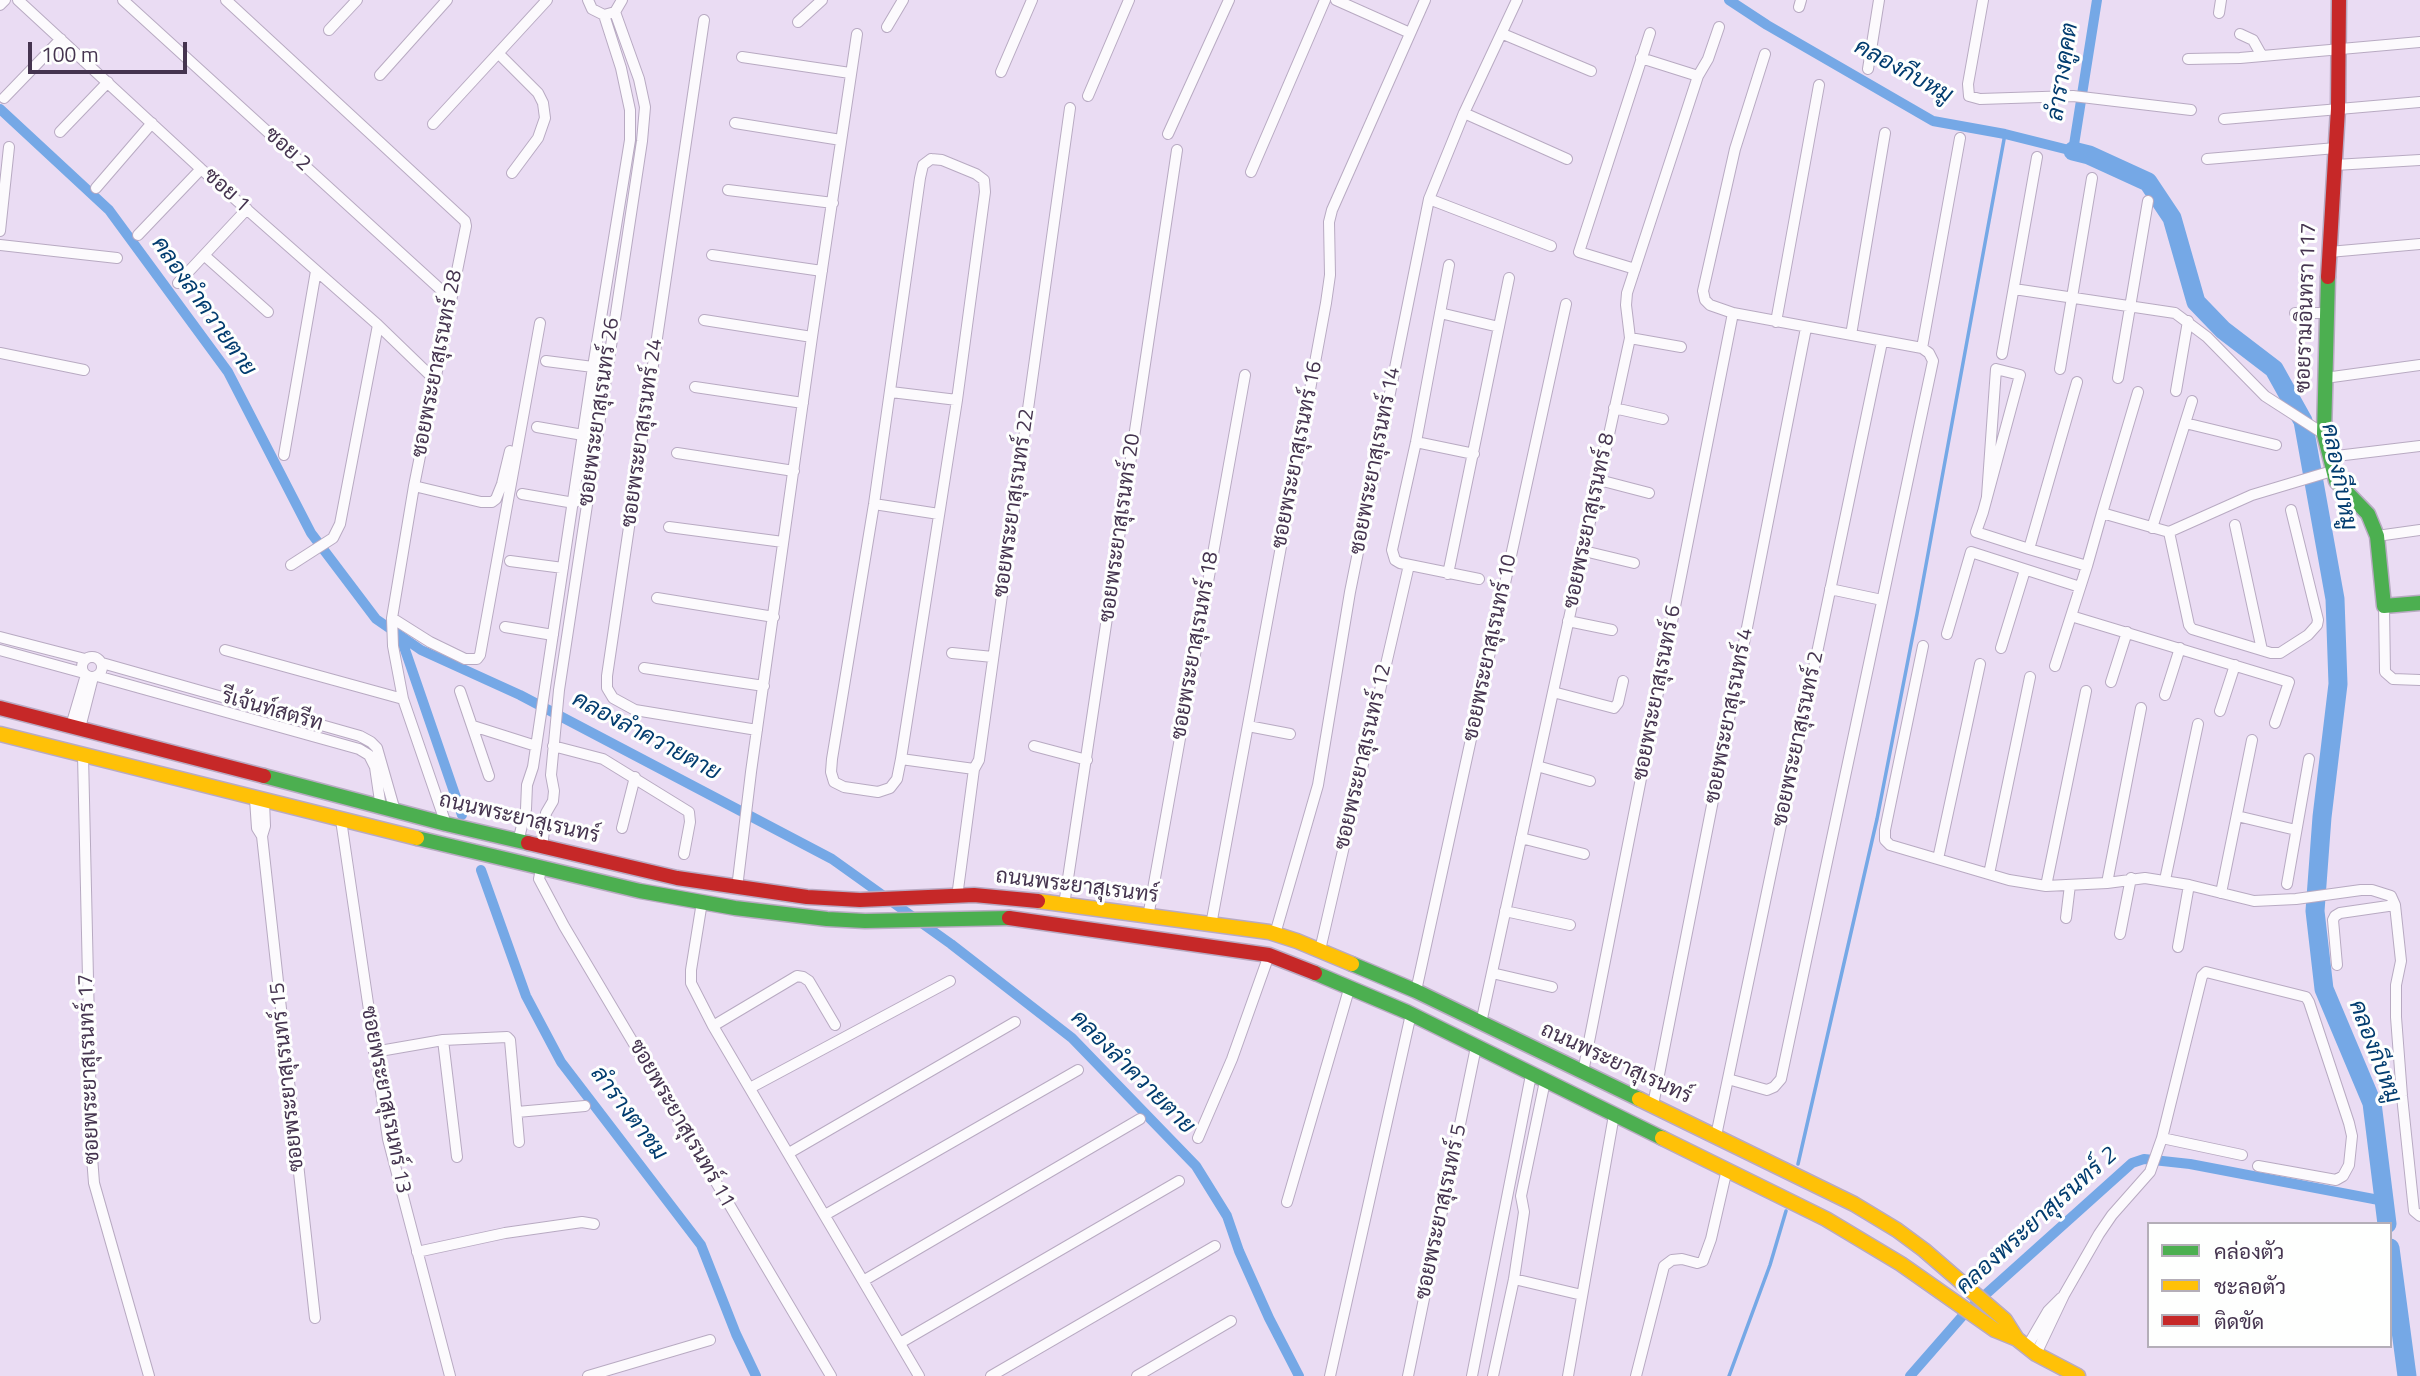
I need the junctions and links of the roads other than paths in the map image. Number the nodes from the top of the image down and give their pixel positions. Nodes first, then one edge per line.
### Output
1 (5, 0) edge
2 (18, 0) edge
3 (123, 0) edge
4 (226, 0) edge
5 (357, 0) edge
6 (447, 0) edge
7 (547, 0) edge
8 (588, 0) edge
9 (622, 0) edge
10 (822, 0) edge
11 (903, 0) edge
12 (1032, 0) edge
13 (1129, 0) edge
14 (1229, 0) edge
15 (1325, 0) edge
16 (1336, 0) edge
17 (1425, 0) edge
18 (1517, 0) edge
19 (1879, 0) edge
20 (1983, 0) edge
21 (2221, 0) edge
22 (2339, 0) edge
23 (0, 5) edge
24 (2219, 13) dead end
25 (610, 14) junction
26 (704, 20) dead end
27 (798, 22) dead end
28 (887, 27) dead end
29 (1718, 27) dead end
30 (329, 30) dead end
31 (1410, 33) junction
32 (1650, 33) dead end
33 (858, 34) dead end
34 (1503, 34) junction
35 (2240, 34) dead end
36 (61, 39) junction
37 (2420, 42) edge
38 (2339, 50) junction
39 (499, 54) junction
40 (1765, 54) dead end
41 (2262, 56) junction
42 (742, 57) dead end
43 (1641, 58) junction
44 (2188, 59) dead end
45 (1868, 69) dead end
46 (1591, 71) dead end
47 (1001, 72) dead end
48 (850, 73) junction
49 (380, 75) dead end
50 (1698, 76) junction
51 (108, 82) junction
52 (1819, 85) dead end
53 (1088, 96) dead end
54 (4, 98) dead end
55 (2420, 102) edge
56 (1070, 108) dead end
57 (2338, 109) junction
58 (2191, 110) dead end
59 (1464, 113) junction
60 (2224, 120) dead end
61 (152, 123) junction
62 (735, 123) dead end
63 (433, 124) dead end
64 (60, 132) dead end
65 (1885, 133) dead end
66 (1168, 134) dead end
67 (1960, 138) dead end
68 (841, 140) junction
69 (9, 146) dead end
70 (2336, 148) junction
71 (1177, 150) dead end
72 (2037, 157) dead end
73 (1567, 159) dead end
74 (2207, 159) dead end
75 (2420, 160) edge
76 (2334, 165) junction
77 (201, 169) junction
78 (1251, 172) dead end
79 (512, 173) dead end
80 (2092, 178) dead end
81 (96, 188) dead end
82 (728, 190) dead end
83 (1429, 199) junction
84 (2148, 201) dead end
85 (833, 203) junction
86 (247, 209) junction
87 (0, 231) edge
88 (138, 235) dead end
89 (2420, 244) edge
90 (0, 245) edge
91 (1551, 246) dead end
92 (2329, 251) junction
93 (712, 255) dead end
94 (205, 256) junction
95 (117, 258) dead end
96 (1449, 265) dead end
97 (1635, 269) junction
98 (316, 271) junction
99 (822, 271) junction
100 (1509, 278) dead end
101 (178, 283) dead end
102 (2014, 289) junction
103 (2072, 298) junction
104 (451, 299) junction
105 (1566, 304) dead end
106 (2130, 306) junction
107 (268, 312) dead end
108 (1440, 313) junction
109 (1733, 313) junction
110 (2295, 313) dead end
111 (2327, 313) junction
112 (704, 320) dead end
113 (2188, 321) junction
114 (1776, 322) junction
115 (540, 323) dead end
116 (378, 325) junction
117 (1499, 327) junction
118 (1806, 328) junction
119 (1851, 335) junction
120 (812, 337) junction
121 (598, 338) junction
122 (1630, 338) junction
123 (611, 340) junction
124 (1882, 342) junction
125 (1681, 347) dead end
126 (1922, 348) junction
127 (0, 353) edge
128 (2002, 354) dead end
129 (546, 361) dead end
130 (2420, 365) edge
131 (593, 367) junction
132 (2060, 369) dead end
133 (84, 370) dead end
134 (1245, 375) dead end
135 (2118, 378) dead end
136 (2325, 378) junction
137 (436, 381) junction
138 (2077, 382) dead end
139 (695, 387) dead end
140 (2176, 391) dead end
141 (891, 392) junction
142 (2138, 393) dead end
143 (957, 400) junction
144 (2192, 401) dead end
145 (803, 403) junction
146 (1615, 408) junction
147 (1664, 419) dead end
148 (2185, 423) junction
149 (537, 427) dead end
150 (2319, 431) junction
151 (583, 435) junction
152 (1416, 442) junction
153 (2276, 445) dead end
154 (2420, 446) edge
155 (510, 451) dead end
156 (677, 453) dead end
157 (1474, 454) junction
158 (284, 455) dead end
159 (2326, 467) junction
160 (794, 471) junction
161 (1599, 480) junction
162 (414, 486) junction
163 (1650, 493) dead end
164 (522, 494) dead end
165 (1987, 496) junction
166 (573, 503) junction
167 (874, 504) junction
168 (2291, 510) dead end
169 (2102, 513) junction
170 (939, 514) junction
171 (2235, 525) dead end
172 (669, 527) dead end
173 (2152, 528) junction
174 (2420, 530) edge
175 (2169, 532) junction
176 (2377, 536) junction
177 (783, 542) junction
178 (2029, 549) junction
179 (1584, 551) junction
180 (510, 561) dead end
181 (1634, 563) dead end
182 (291, 565) dead end
183 (1409, 565) junction
184 (2087, 566) junction
185 (563, 568) junction
186 (2025, 570) junction
187 (1448, 574) junction
188 (1479, 579) dead end
189 (2080, 587) junction
190 (560, 589) junction
191 (574, 589) junction
192 (1830, 589) junction
193 (657, 598) dead end
194 (1882, 600) junction
195 (2420, 603) edge
196 (2384, 606) junction
197 (2071, 616) junction
198 (774, 617) junction
199 (392, 621) junction
200 (1568, 621) junction
201 (505, 627) dead end
202 (1612, 630) dead end
203 (2127, 632) junction
204 (1947, 634) dead end
205 (553, 635) junction
206 (0, 637) edge
207 (1923, 646) dead end
208 (2001, 648) dead end
209 (2180, 648) junction
210 (0, 650) edge
211 (225, 650) dead end
212 (2262, 650) junction
213 (952, 653) dead end
214 (993, 657) junction
215 (85, 659) junction
216 (102, 663) junction
217 (1980, 664) dead end
218 (2235, 665) junction
219 (2055, 666) dead end
220 (644, 668) dead end
221 (90, 675) junction
222 (2030, 677) dead end
223 (2420, 680) edge
224 (1623, 681) dead end
225 (2111, 682) dead end
226 (764, 686) junction
227 (460, 691) dead end
228 (2086, 691) dead end
229 (1553, 692) junction
230 (2165, 695) dead end
231 (403, 699) junction
232 (0, 708) edge
233 (2141, 708) dead end
234 (2220, 711) dead end
235 (2275, 723) dead end
236 (2199, 724) dead end
237 (473, 726) junction
238 (1248, 726) junction
239 (76, 727) junction
240 (757, 730) junction
241 (0, 734) edge
242 (1290, 734) dead end
243 (2252, 740) dead end
244 (536, 746) junction
245 (553, 746) junction
246 (1034, 746) dead end
247 (83, 755) junction
248 (901, 759) junction
249 (2309, 759) dead end
250 (1087, 760) junction
251 (227, 765) junction
252 (1537, 766) junction
253 (974, 769) junction
254 (489, 776) dead end
255 (635, 777) junction
256 (1590, 780) dead end
257 (221, 790) junction
258 (260, 800) junction
259 (388, 809) junction
260 (526, 809) junction
261 (546, 813) junction
262 (2237, 816) junction
263 (341, 820) junction
264 (446, 824) junction
265 (622, 828) dead end
266 (2297, 830) junction
267 (1521, 838) junction
268 (519, 842) junction
269 (542, 848) junction
270 (684, 853) dead end
271 (1584, 854) dead end
272 (1938, 859) junction
273 (541, 869) junction
274 (1989, 874) junction
275 (2131, 878) junction
276 (2165, 880) junction
277 (2107, 883) junction
278 (2287, 884) dead end
279 (2070, 885) junction
280 (2046, 886) junction
281 (2189, 886) junction
282 (737, 888) junction
283 (2221, 893) junction
284 (953, 897) junction
285 (702, 902) junction
286 (1064, 905) junction
287 (2395, 905) junction
288 (1505, 911) junction
289 (1148, 917) junction
290 (2066, 918) dead end
291 (1211, 925) junction
292 (1570, 925) dead end
293 (1275, 934) junction
294 (2120, 934) dead end
295 (2178, 947) dead end
296 (1320, 950) junction
297 (1269, 955) junction
298 (2337, 965) dead end
299 (1492, 973) junction
300 (950, 981) dead end
301 (1350, 986) junction
302 (1552, 987) dead end
303 (1416, 991) junction
304 (1411, 1014) junction
305 (1015, 1022) dead end
306 (1481, 1023) junction
307 (835, 1025) dead end
308 (713, 1026) junction
309 (443, 1040) junction
310 (1476, 1047) junction
311 (374, 1052) junction
312 (1078, 1070) dead end
313 (1583, 1072) junction
314 (1531, 1075) junction
315 (1728, 1079) junction
316 (1545, 1081) junction
317 (750, 1088) junction
318 (1653, 1105) junction
319 (584, 1106) dead end
320 (517, 1112) junction
321 (1614, 1115) junction
322 (1140, 1119) dead end
323 (1716, 1136) junction
324 (1198, 1138) dead end
325 (2162, 1138) junction
326 (519, 1142) dead end
327 (789, 1153) junction
328 (2242, 1155) dead end
329 (457, 1157) dead end
330 (2258, 1166) dead end
331 (1727, 1169) junction
332 (1180, 1181) dead end
333 (1287, 1202) dead end
334 (825, 1216) junction
335 (2420, 1216) edge
336 (594, 1224) dead end
337 (1215, 1246) dead end
338 (417, 1252) junction
339 (1514, 1279) junction
340 (863, 1281) junction
341 (1582, 1295) junction
342 (1990, 1317) junction
343 (316, 1318) dead end
344 (1231, 1321) dead end
345 (710, 1340) dead end
346 (900, 1343) junction
347 (2027, 1347) junction
348 (2056, 1371) edge
349 (149, 1376) edge
350 (450, 1376) edge
351 (588, 1376) edge
352 (831, 1376) edge
353 (919, 1376) edge
354 (991, 1376) edge
355 (1137, 1376) edge
356 (1330, 1376) edge
357 (1408, 1376) edge
358 (1472, 1376) edge
359 (1493, 1376) edge
360 (1569, 1376) edge
361 (1636, 1376) edge
362 (2078, 1376) edge

1 - 23 street
2 - 36 street, ซอย 1
3 - 104 street, ซอย 2
4 - 104 street, ซอยพระยาสุเรนทร์ 28
5 - 30 street
6 - 49 street
7 - 39 street
8 - 25 street, ซอยพระยาสุเรนทร์ 26
9 - 25 street
10 - 27 street
11 - 28 street
12 - 47 street
13 - 53 street
14 - 66 street
15 - 78 street
16 - 31 street
17 - 31 street, ซอยพระยาสุเรนทร์ 16
18 - 34 street, ซอยพระยาสุเรนทร์ 14
19 - 45 street
20 - 58 street
21 - 24 street
22 - 38 street, ซอยรามอินทรา 117
25 - 121 street, ซอยพระยาสุเรนทร์ 26
25 - 123 street, ซอยพระยาสุเรนทร์ 26
26 - 240 street, ซอยพระยาสุเรนทร์ 24
29 - 50 street, ซอยพระยาสุเรนทร์ 8
31 - 238 street, ซอยพระยาสุเรนทร์ 16
32 - 43 street
33 - 48 street
34 - 46 street
34 - 59 street, ซอยพระยาสุเรนทร์ 14
35 - 41 street
36 - 51 street, ซอย 1
36 - 54 street
37 - 38 street
38 - 41 street
38 - 57 street, ซอยรามอินทรา 117
39 - 63 street
39 - 79 street
40 - 109 street
41 - 44 street
42 - 48 street
43 - 50 street
43 - 97 street
48 - 68 street
50 - 97 street, ซอยพระยาสุเรนทร์ 8
51 - 61 street, ซอย 1
51 - 64 street
52 - 114 street
55 - 57 street
56 - 214 street, ซอยพระยาสุเรนทร์ 22
57 - 60 street
57 - 70 street, ซอยรามอินทรา 117
59 - 73 street
59 - 83 street, ซอยพระยาสุเรนทร์ 14
61 - 77 street, ซอย 1
61 - 81 street
62 - 68 street
65 - 119 street
67 - 126 street
68 - 85 street
69 - 87 street
70 - 74 street
70 - 76 street, ซอยรามอินทรา 117
71 - 250 street, ซอยพระยาสุเรนทร์ 20
72 - 102 street
75 - 76 street
76 - 92 street, ซอยรามอินทรา 117
77 - 86 street, ซอย 1
77 - 88 street
80 - 103 street
82 - 85 street
83 - 91 street
83 - 293 street, ซอยพระยาสุเรนทร์ 14
84 - 106 street
85 - 99 street
86 - 94 street
86 - 98 street, ซอย 1
89 - 92 street
90 - 95 street
92 - 111 street, ซอยรามอินทรา 117
93 - 99 street
94 - 101 street
94 - 107 street
96 - 108 street
97 - 122 street, ซอยพระยาสุเรนทร์ 8
98 - 116 street, ซอย 1
98 - 158 street
99 - 120 street
100 - 117 street
102 - 103 street
102 - 128 street
103 - 106 street
103 - 132 street
104 - 137 street, ซอยพระยาสุเรนทร์ 28
105 - 303 street, ซอยพระยาสุเรนทร์ 10
106 - 113 street
106 - 135 street
108 - 117 street
108 - 152 street
109 - 114 street
109 - 313 street, ซอยพระยาสุเรนทร์ 6
110 - 111 street
111 - 136 street, ซอยรามอินทรา 117
112 - 120 street
113 - 140 street
113 - 150 street
114 - 118 street
115 - 199 street
116 - 137 street, ซอย 1
116 - 182 street
117 - 157 street
118 - 119 street
118 - 318 street, ซอยพระยาสุเรนทร์ 4
119 - 124 street
120 - 145 street
121 - 123 street
121 - 131 street, ซอยพระยาสุเรนทร์ 26
122 - 125 street
122 - 146 street, ซอยพระยาสุเรนทร์ 8
123 - 191 street, ซอยพระยาสุเรนทร์ 26
124 - 126 street
124 - 192 street, ซอยพระยาสุเรนทร์ 2
126 - 194 street
127 - 133 street
129 - 131 street
130 - 136 street
131 - 151 street, ซอยพระยาสุเรนทร์ 26
134 - 289 street, ซอยพระยาสุเรนทร์ 18
136 - 150 street, ซอยรามอินทรา 117
137 - 162 street, ซอยพระยาสุเรนทร์ 28
138 - 178 street
139 - 145 street
141 - 143 street
141 - 143 street
141 - 167 street
142 - 169 street
143 - 170 street
144 - 148 street
145 - 160 street
146 - 147 street
146 - 161 street, ซอยพระยาสุเรนทร์ 8
148 - 153 street
148 - 173 street
149 - 151 street
150 - 159 street, ซอยรามอินทรา 117
151 - 166 street, ซอยพระยาสุเรนทร์ 26
152 - 157 street
152 - 183 street
154 - 159 street
155 - 162 street
156 - 160 street
157 - 187 street
159 - 175 street
159 - 176 street, ซอยรามอินทรา 117
160 - 177 street
161 - 163 street
161 - 179 street, ซอยพระยาสุเรนทร์ 8
162 - 199 street, ซอยพระยาสุเรนทร์ 28
164 - 166 street
165 - 165 street
165 - 178 street
166 - 185 street, ซอยพระยาสุเรนทร์ 26
167 - 170 street
167 - 248 street
168 - 212 street
169 - 173 street
169 - 184 street
170 - 248 street
171 - 212 street
172 - 177 street
173 - 175 street
174 - 176 street
175 - 212 street
176 - 196 street, ซอยรามอินทรา 117
177 - 198 street
178 - 184 street
179 - 181 street
179 - 200 street, ซอยพระยาสุเรนทร์ 8
180 - 185 street
183 - 187 street
183 - 296 street, ซอยพระยาสุเรนทร์ 12
184 - 189 street
185 - 190 street, ซอยพระยาสุเรนทร์ 26
186 - 189 street
186 - 204 street
186 - 208 street
187 - 188 street
189 - 197 street
190 - 191 street
190 - 205 street, ซอยพระยาสุเรนทร์ 26
191 - 245 street, ซอยพระยาสุเรนทร์ 26
192 - 194 street
192 - 315 street, ซอยพระยาสุเรนทร์ 2
193 - 198 street
194 - 315 street
195 - 196 street
196 - 223 street
197 - 203 street
197 - 219 street
198 - 226 street
199 - 231 street, ซอยพระยาสุเรนทร์ 28
200 - 202 street
200 - 229 street, ซอยพระยาสุเรนทร์ 8
201 - 205 street
203 - 209 street
203 - 225 street
205 - 244 street, ซอยพระยาสุเรนทร์ 26
206 - 215 street, รีเจ้นท์สตรีท
207 - 272 street
209 - 218 street
209 - 230 street
210 - 221 street, รีเจ้นท์สตรีท
211 - 231 street
213 - 214 street
214 - 253 street, ซอยพระยาสุเรนทร์ 22
215 - 216 street, รีเจ้นท์สตรีท
215 - 221 street
216 - 221 street
216 - 259 street, รีเจ้นท์สตรีท
217 - 272 street
218 - 234 street
218 - 235 street
220 - 226 street
221 - 239 street
221 - 259 street, รีเจ้นท์สตรีท
222 - 274 street
224 - 229 street
226 - 240 street
227 - 237 street
228 - 280 street
229 - 252 street, ซอยพระยาสุเรนทร์ 8
231 - 264 street, ซอยพระยาสุเรนทร์ 28
232 - 239 street, ถนนพระยาสุเรนทร์
233 - 277 street
236 - 276 street
237 - 244 street
237 - 254 street
238 - 242 street
238 - 291 street, ซอยพระยาสุเรนทร์ 16
239 - 251 street, ถนนพระยาสุเรนทร์
240 - 282 street
241 - 247 street, ถนนพระยาสุเรนทร์
243 - 262 street
244 - 260 street, ซอยพระยาสุเรนทร์ 26
245 - 255 street
245 - 261 street, ซอยพระยาสุเรนทร์ 26
246 - 250 street
247 - 257 street, ถนนพระยาสุเรนทร์
247 - 349 street, ซอยพระยาสุเรนทร์ 17
248 - 253 street
249 - 266 street
250 - 286 street, ซอยพระยาสุเรนทร์ 20
251 - 257 street
251 - 259 street, ถนนพระยาสุเรนทร์
252 - 256 street
252 - 267 street, ซอยพระยาสุเรนทร์ 8
253 - 284 street, ซอยพระยาสุเรนทร์ 22
255 - 265 street
255 - 270 street
257 - 258 street, ถนนพระยาสุเรนทร์
258 - 263 street, ถนนพระยาสุเรนทร์
258 - 343 street, ซอยพระยาสุเรนทร์ 15
259 - 264 street, ถนนพระยาสุเรนทร์
260 - 261 street
260 - 268 street, ซอยพระยาสุเรนทร์ 26
261 - 269 street, ซอยพระยาสุเรนทร์ 26
262 - 266 street
262 - 283 street
263 - 273 street, ถนนพระยาสุเรนทร์
263 - 311 street, ซอยพระยาสุเรนทร์ 13
264 - 268 street, ถนนพระยาสุเรนทร์
266 - 278 street
267 - 271 street
267 - 288 street, ซอยพระยาสุเรนทร์ 8
268 - 269 street, ถนนพระยาสุเรนทร์
269 - 282 street, ถนนพระยาสุเรนทร์
272 - 274 street
273 - 285 street, ถนนพระยาสุเรนทร์
273 - 352 street, ซอยพระยาสุเรนทร์ 11
274 - 280 street
275 - 276 street
275 - 277 street
275 - 294 street
276 - 281 street
277 - 279 street
279 - 280 street
279 - 290 street
281 - 283 street
281 - 295 street
282 - 284 street, ถนนพระยาสุเรนทร์
283 - 287 street
284 - 286 street, ถนนพระยาสุเรนทร์
285 - 297 street, ถนนพระยาสุเรนทร์
285 - 308 street
286 - 289 street, ถนนพระยาสุเรนทร์
287 - 298 street
287 - 335 street
288 - 292 street
288 - 299 street, ซอยพระยาสุเรนทร์ 8
289 - 291 street, ถนนพระยาสุเรนทร์
291 - 293 street, ถนนพระยาสุเรนทร์
293 - 296 street, ถนนพระยาสุเรนทร์
296 - 303 street, ถนนพระยาสุเรนทร์
297 - 301 street, ถนนพระยาสุเรนทร์
297 - 324 street
299 - 302 street
299 - 306 street, ซอยพระยาสุเรนทร์ 8
300 - 317 street
301 - 304 street, ถนนพระยาสุเรนทร์
301 - 333 street
303 - 304 street
303 - 306 street, ถนนพระยาสุเรนทร์
304 - 310 street, ถนนพระยาสุเรนทร์
304 - 356 street
305 - 327 street
306 - 313 street, ถนนพระยาสุเรนทร์
307 - 308 street
308 - 317 street
309 - 311 street
309 - 320 street
309 - 329 street
310 - 314 street, ถนนพระยาสุเรนทร์
310 - 357 street, ซอยพระยาสุเรนทร์ 5
311 - 338 street, ซอยพระยาสุเรนทร์ 13
312 - 334 street
313 - 318 street, ถนนพระยาสุเรนทร์
314 - 316 street, ถนนพระยาสุเรนทร์
314 - 358 street
315 - 323 street, ซอยพระยาสุเรนทร์ 2
316 - 321 street, ถนนพระยาสุเรนทร์
316 - 339 street
317 - 327 street
318 - 323 street, ถนนพระยาสุเรนทร์
319 - 320 street
320 - 326 street
321 - 331 street, ถนนพระยาสุเรนทร์
321 - 341 street
322 - 340 street
323 - 342 street, ถนนพระยาสุเรนทร์
325 - 328 street
325 - 330 street
325 - 347 street
327 - 334 street
331 - 342 street, ถนนพระยาสุเรนทร์
331 - 361 street
332 - 346 street
334 - 340 street
336 - 338 street
337 - 354 street
338 - 350 street, ซอยพระยาสุเรนทร์ 13
339 - 341 street
339 - 359 street
340 - 346 street
341 - 360 street
342 - 347 street, ถนนพระยาสุเรนทร์
344 - 355 street
345 - 351 street
346 - 353 street
347 - 348 street, ถนนพระยาสุเรนทร์
348 - 362 street, ถนนพระยาสุเรนทร์

